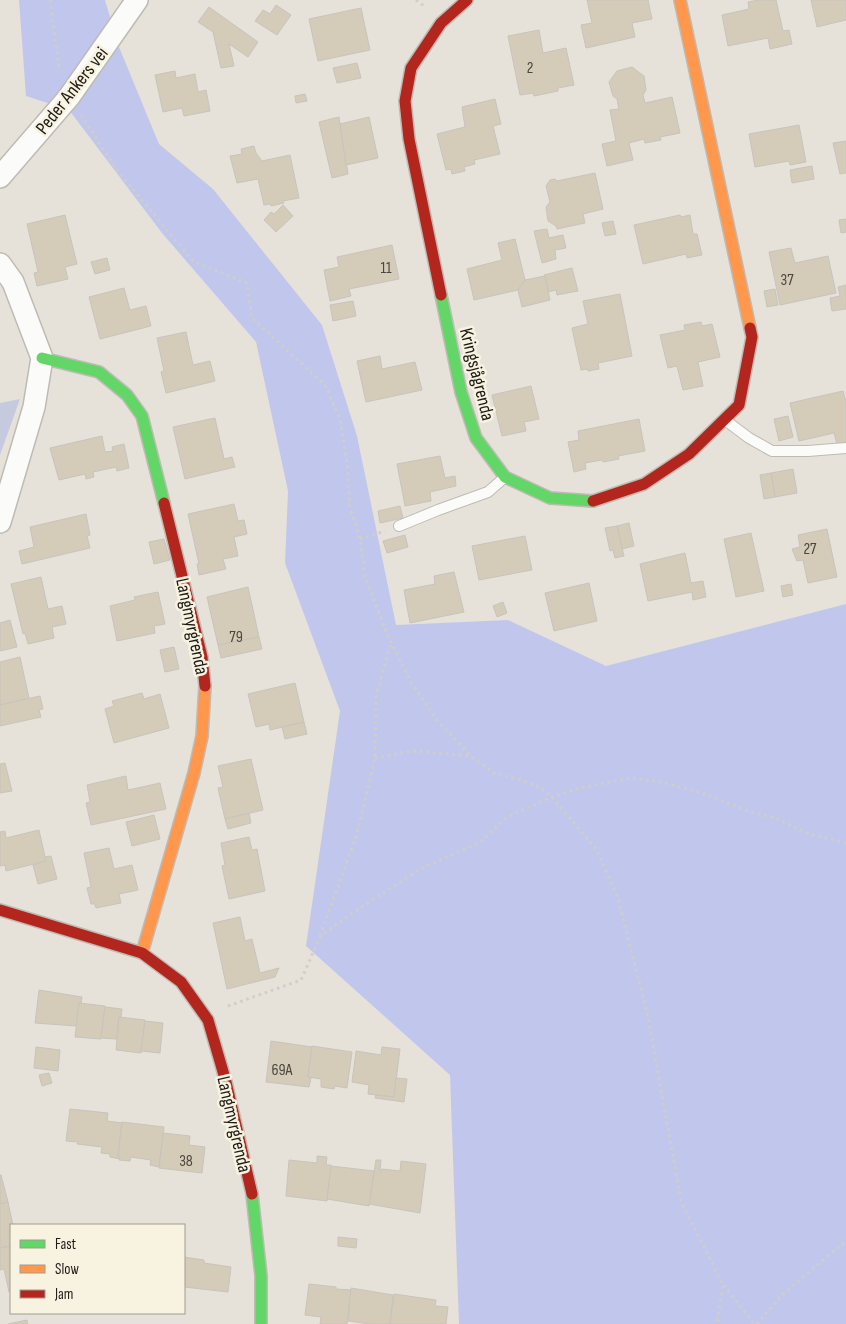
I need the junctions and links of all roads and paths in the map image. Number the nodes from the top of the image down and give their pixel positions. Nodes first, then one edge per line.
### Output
1 (50, 0) edge
2 (138, 0) edge
3 (467, 0) edge
4 (680, 0) edge
5 (69, 97) junction
6 (0, 177) edge
7 (0, 264) edge
8 (42, 358) junction
9 (724, 419) junction
10 (846, 448) edge
11 (505, 477) junction
12 (0, 520) edge
13 (399, 526) joint
14 (360, 539) junction
15 (392, 643) junction
16 (472, 757) junction
17 (375, 758) junction
18 (552, 798) junction
19 (846, 843) edge
20 (0, 910) edge
21 (320, 937) junction
22 (142, 953) junction
23 (223, 1008) dead end
24 (846, 1241) edge
25 (723, 1285) junction
26 (261, 1324) edge
27 (717, 1324) edge
28 (756, 1324) edge

1 - 5 path
2 - 5 street, Peder Ankers vei
3 - 11 street, Kringsjågrenda
4 - 9 street, Kringsjågrenda
5 - 6 street, Peder Ankers vei
5 - 14 path
7 - 8 street
8 - 12 street
8 - 22 street, Langmyrgrenda
9 - 10 lane
9 - 11 street, Kringsjågrenda
11 - 13 lane
13 - 14 path
14 - 15 path
15 - 16 path
15 - 17 path
16 - 17 path
16 - 18 path
17 - 21 path
18 - 19 path
18 - 21 path
18 - 25 path
20 - 22 street, Langmyrgrenda
21 - 23 path
22 - 26 street, Langmyrgrenda
24 - 28 path
25 - 27 path
25 - 28 path

